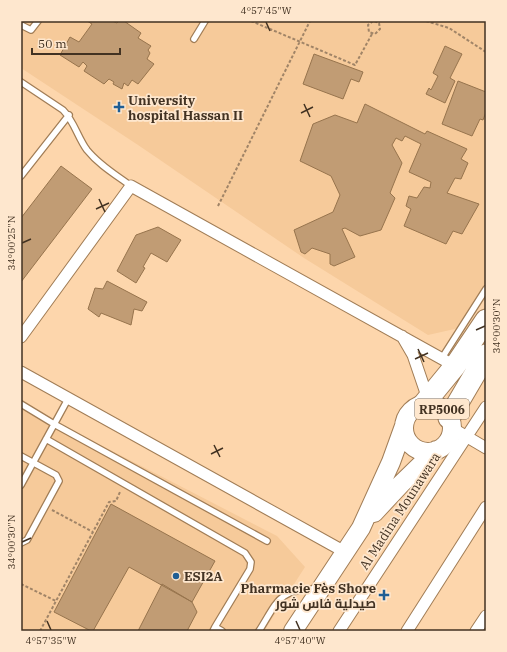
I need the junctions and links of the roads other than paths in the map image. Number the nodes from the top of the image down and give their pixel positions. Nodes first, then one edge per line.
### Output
1 (38, 21) edge
2 (205, 21) edge
3 (21, 25) edge
4 (194, 39) dead end
5 (21, 82) edge
6 (69, 115) junction
7 (21, 176) edge
8 (131, 186) junction
9 (486, 289) edge
10 (486, 320) edge
11 (402, 335) junction
12 (21, 337) edge
13 (486, 355) edge
14 (449, 362) junction
15 (21, 372) edge
16 (68, 399) junction
17 (426, 402) junction
18 (21, 404) edge
19 (486, 407) edge
20 (54, 424) junction
21 (404, 426) junction
22 (456, 427) junction
23 (46, 439) junction
24 (486, 448) edge
25 (436, 450) junction
26 (21, 456) edge
27 (34, 462) junction
28 (21, 485) edge
29 (486, 507) edge
30 (361, 528) junction
31 (267, 541) dead end
32 (21, 543) edge
33 (345, 552) junction
34 (321, 588) junction
35 (486, 616) edge
36 (214, 629) edge
37 (222, 631) edge
38 (259, 631) edge
39 (294, 631) edge
40 (339, 631) edge
41 (407, 631) edge
42 (476, 631) edge

1 - 3 lane
2 - 4 lane
5 - 6 lane
6 - 7 lane
6 - 8 lane
8 - 11 street
8 - 12 street
9 - 14 lane
10 - 14 highway, RP5006
11 - 14 street
11 - 17 street
13 - 22 highway, RP5006
14 - 17 highway, RP5006
15 - 16 street
16 - 20 lane
16 - 33 street
17 - 21 main road, RP5006
17 - 22 main road, RP5006
18 - 20 lane
19 - 22 street, Al Madina Mounawara
20 - 23 lane
20 - 31 lane
21 - 25 main road, RP5006
21 - 30 main road, RP5006
22 - 24 street
22 - 25 main road, RP5006
22 - 40 street, Al Madina Mounawara
23 - 27 lane
23 - 36 lane
25 - 30 main road, RP5006
26 - 27 lane
27 - 28 lane
27 - 32 lane
29 - 41 street
30 - 33 main road, RP5006
33 - 34 main road, RP5006
34 - 38 lane
34 - 39 main road, RP5006
35 - 42 street
36 - 37 lane

